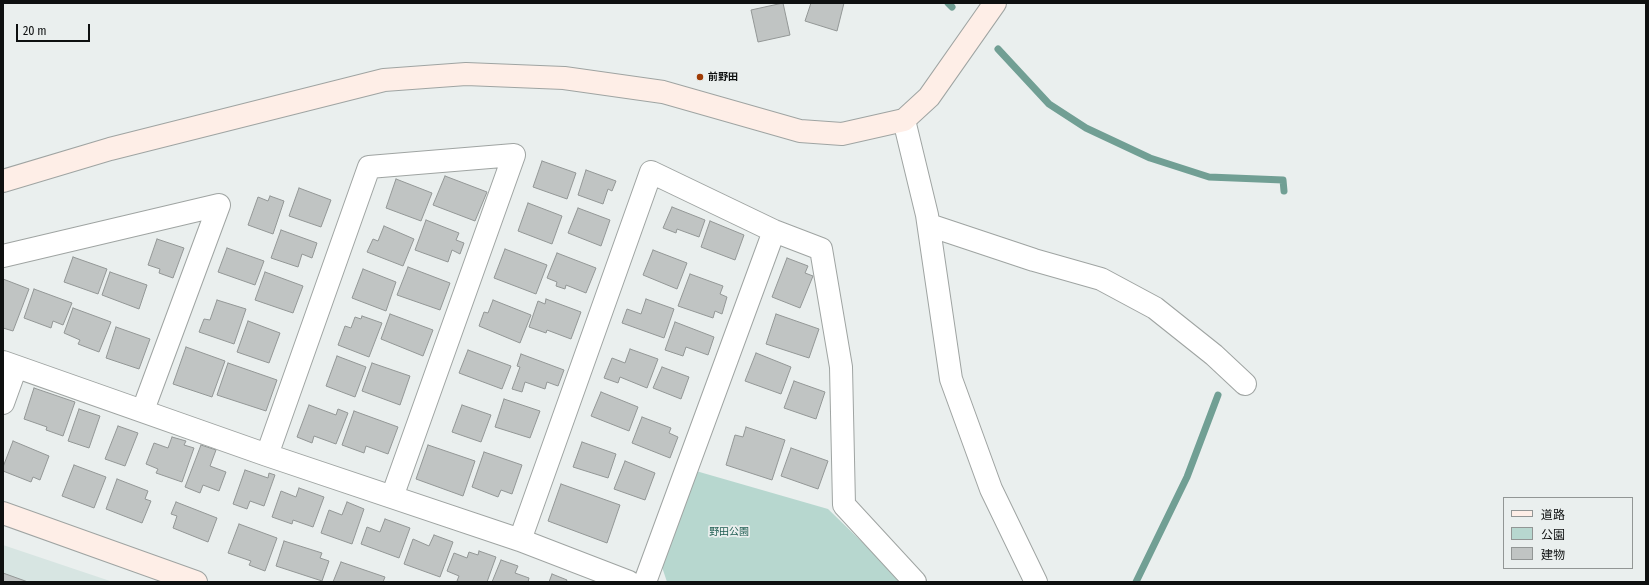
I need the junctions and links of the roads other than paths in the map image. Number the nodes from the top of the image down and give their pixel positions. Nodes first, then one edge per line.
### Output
1 (994, 3) edge
2 (904, 120) junction
3 (3, 181) edge
4 (928, 225) junction
5 (774, 231) junction
6 (3, 256) edge
7 (9, 364) edge
8 (1245, 384) dead end
9 (3, 403) edge
10 (143, 410) junction
11 (267, 455) junction
12 (392, 497) junction
13 (3, 513) edge
14 (520, 540) junction
15 (196, 582) edge
16 (628, 582) edge
17 (645, 582) edge
18 (915, 582) edge
19 (1036, 582) edge

1 - 2 street
2 - 3 street
2 - 4 street
4 - 8 street
4 - 19 street
5 - 14 street
5 - 17 street
5 - 18 street
6 - 10 street
7 - 9 street
7 - 10 street
10 - 11 street
11 - 12 street
11 - 12 street
12 - 14 street
13 - 15 street
14 - 16 street

